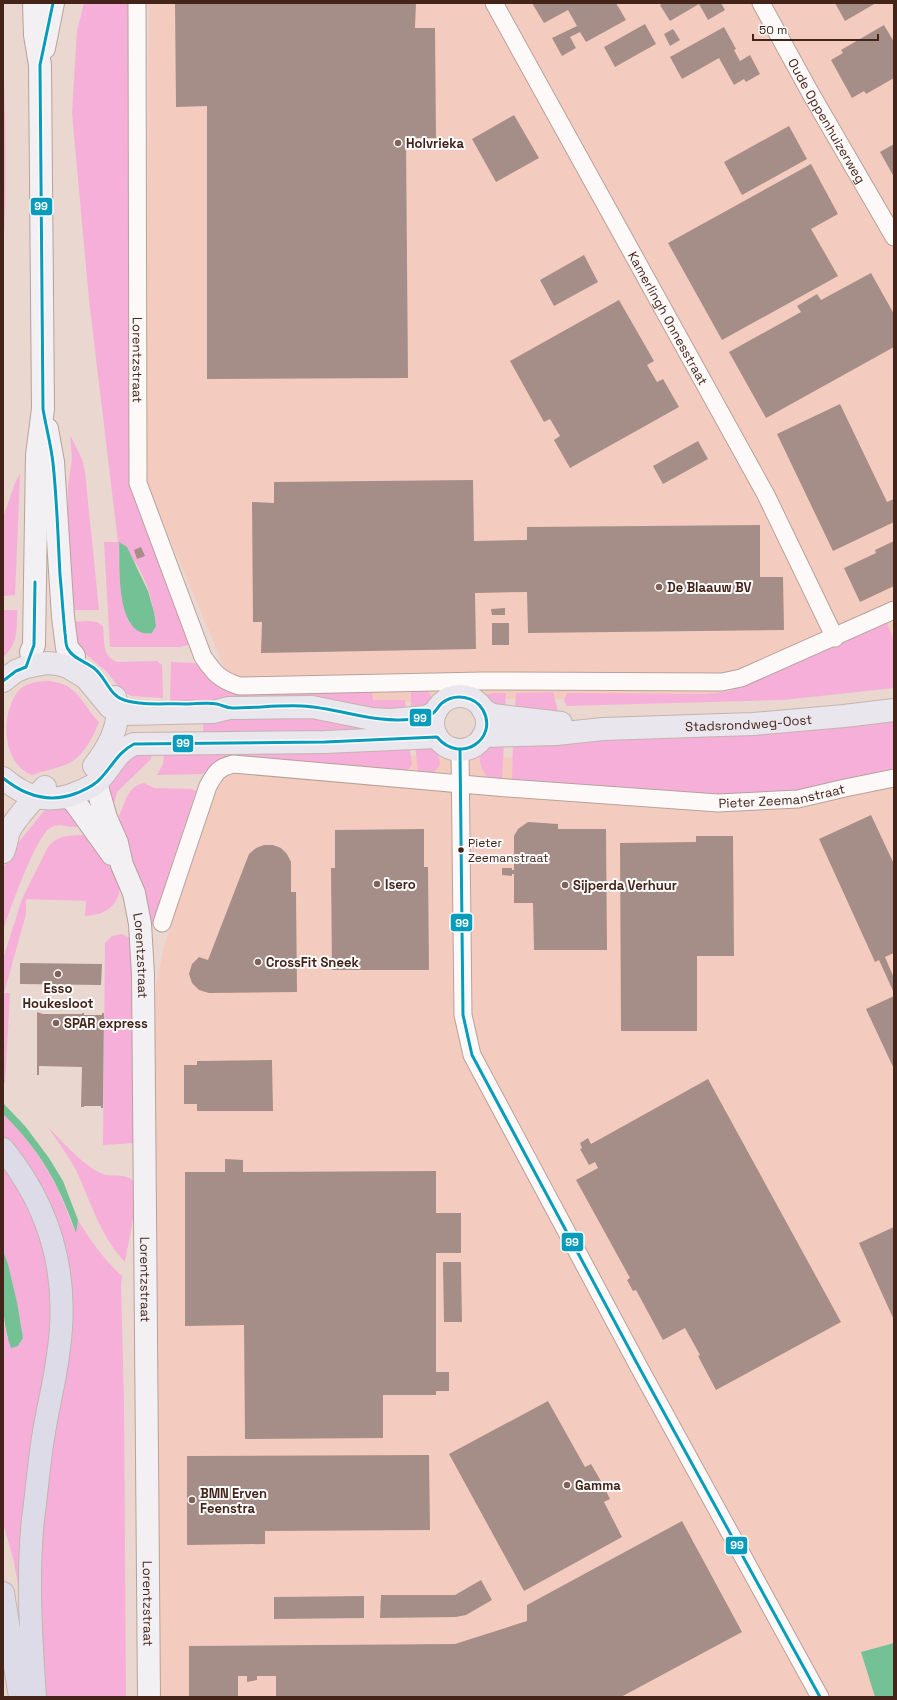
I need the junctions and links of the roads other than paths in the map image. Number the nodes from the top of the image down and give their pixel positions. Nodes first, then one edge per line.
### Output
1 (34, 3) edge
2 (53, 3) edge
3 (136, 3) edge
4 (494, 3) edge
5 (761, 3) edge
6 (40, 65) junction
7 (894, 237) edge
8 (43, 409) junction
9 (894, 610) edge
10 (835, 638) junction
11 (74, 656) junction
12 (19, 660) edge
13 (3, 681) edge
14 (117, 703) junction
15 (483, 710) junction
16 (894, 710) edge
17 (435, 713) junction
18 (603, 729) junction
19 (483, 736) junction
20 (437, 737) junction
21 (460, 750) junction
22 (216, 772) joint
23 (93, 777) junction
24 (894, 778) edge
25 (3, 780) edge
26 (460, 782) junction
27 (3, 788) edge
28 (49, 798) junction
29 (5, 848) edge
30 (122, 865) junction
31 (162, 923) dead end
32 (3, 1149) edge
33 (3, 1593) edge
34 (20, 1697) edge
35 (35, 1697) edge
36 (150, 1697) edge
37 (820, 1697) edge

1 - 6 street
2 - 6 street
3 - 10 street, Lorentzstraat
4 - 10 street, Kamerlingh Onnesstraat
5 - 7 street, Oude Oppenhuizerweg
6 - 8 street
8 - 11 street
8 - 12 street
9 - 10 street
11 - 12 main road
11 - 14 main road
12 - 13 main road
12 - 14 main road
14 - 17 main road
14 - 23 main road
15 - 17 main road
15 - 18 main road, Stadsrondweg-Oost
15 - 19 main road
16 - 18 main road, Stadsrondweg-Oost
17 - 20 main road
18 - 19 main road, Stadsrondweg-Oost
19 - 21 main road
20 - 21 main road
20 - 23 main road
21 - 26 street
22 - 26 street, Pieter Zeemanstraat
22 - 31 street, Lorentzstraat
23 - 28 main road
23 - 28 main road
23 - 30 street, Lorentzstraat
24 - 26 street, Pieter Zeemanstraat
25 - 27 main road
25 - 28 main road
26 - 37 street
28 - 29 main road
28 - 30 street, Lorentzstraat
30 - 36 street, Lorentzstraat
32 - 35 highway
33 - 34 highway

